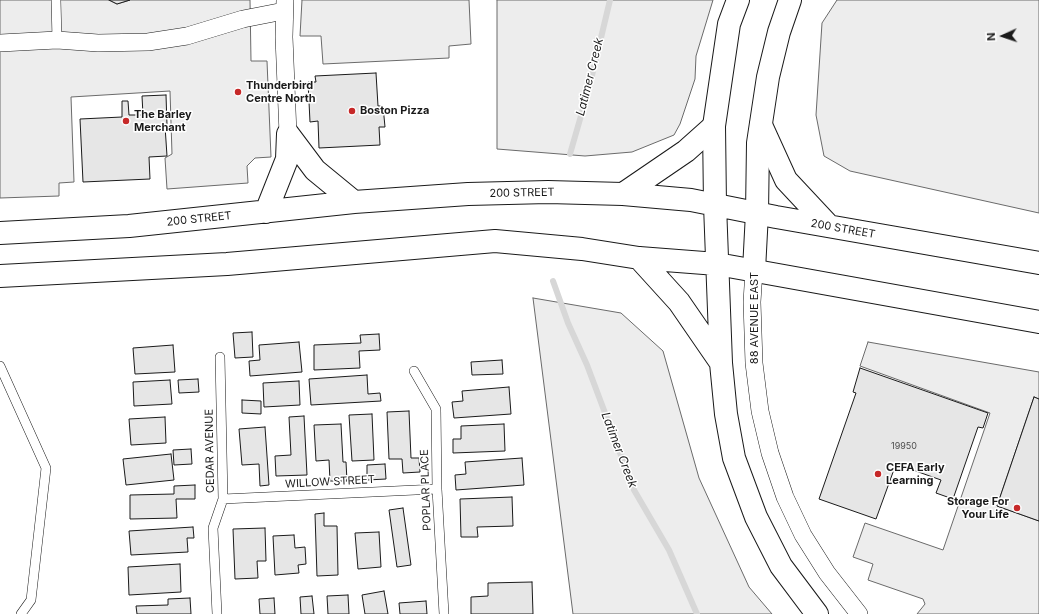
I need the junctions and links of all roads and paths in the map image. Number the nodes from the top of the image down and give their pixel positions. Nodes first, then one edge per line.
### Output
1 (56, 0) edge
2 (738, 0) edge
3 (790, 0) edge
4 (284, 5) edge
5 (57, 40) junction
6 (0, 43) edge
7 (761, 125) junction
8 (714, 126) junction
9 (288, 134) junction
10 (623, 194) junction
11 (354, 202) junction
12 (715, 205) junction
13 (266, 212) junction
14 (757, 213) junction
15 (829, 226) junction
16 (0, 234) edge
17 (639, 258) junction
18 (1039, 263) edge
19 (717, 264) junction
20 (754, 270) junction
21 (0, 276) edge
22 (1039, 322) edge
23 (220, 358) dead end
24 (721, 363) junction
25 (0, 366) edge
26 (414, 371) dead end
27 (438, 489) junction
28 (223, 499) junction
29 (21, 614) edge
30 (217, 614) edge
31 (444, 614) edge
32 (817, 614) edge
33 (859, 614) edge

1 - 5 lane
2 - 8 main road
3 - 7 main road, 88 AVENUE EAST
4 - 5 street
4 - 9 street
5 - 6 street
7 - 14 main road, 88 AVENUE EAST
7 - 15 main road
8 - 10 main road
8 - 12 main road
9 - 11 main road
9 - 13 main road
10 - 11 main road, 200 STREET
10 - 12 main road, 200 STREET
11 - 13 main road, 200 STREET
12 - 14 main road, 200 STREET
12 - 19 main road
13 - 16 main road, 200 STREET
14 - 15 main road, 200 STREET
14 - 20 main road, 88 AVENUE EAST
15 - 18 main road, 200 STREET
17 - 19 main road
17 - 21 main road
17 - 24 main road
19 - 20 main road
19 - 24 main road
20 - 22 main road
20 - 33 street, 88 AVENUE EAST
23 - 28 lane, CEDAR AVENUE
24 - 32 main road
25 - 29 lane
26 - 27 lane, POPLAR PLACE
27 - 28 lane, WILLOW STREET
27 - 31 lane, POPLAR PLACE
28 - 30 lane, CEDAR AVENUE

